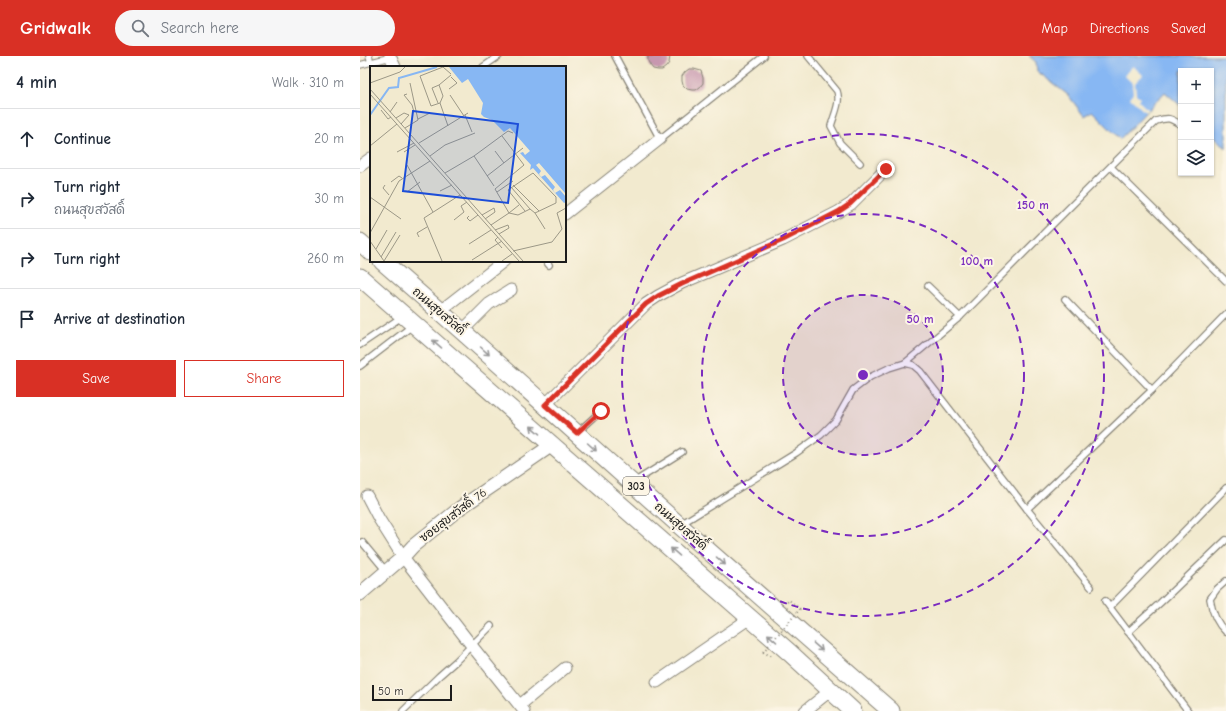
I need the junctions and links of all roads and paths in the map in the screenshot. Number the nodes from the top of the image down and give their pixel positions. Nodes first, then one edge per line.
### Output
1 (390, 56) edge
2 (499, 56) edge
3 (615, 56) edge
4 (764, 56) edge
5 (808, 56) edge
6 (370, 59) edge
7 (360, 65) edge
8 (395, 66) edge
9 (484, 66) edge
10 (1178, 123) edge
11 (660, 139) junction
12 (370, 159) edge
13 (860, 163) dead end
14 (360, 166) edge
15 (1111, 167) junction
16 (886, 169) dead end
17 (566, 213) edge
18 (360, 242) edge
19 (370, 251) edge
20 (383, 262) edge
21 (503, 262) edge
22 (360, 277) edge
23 (1226, 281) edge
24 (928, 286) dead end
25 (511, 290) dead end
26 (1065, 299) dead end
27 (440, 311) junction
28 (1226, 314) edge
29 (960, 317) junction
30 (409, 320) junction
31 (462, 330) junction
32 (360, 345) edge
33 (905, 363) junction
34 (360, 366) edge
35 (1152, 390) junction
36 (545, 405) junction
37 (601, 411) dead end
38 (577, 433) junction
39 (552, 445) junction
40 (682, 452) dead end
41 (632, 483) junction
42 (1226, 488) edge
43 (367, 496) dead end
44 (1027, 509) junction
45 (679, 525) junction
46 (1226, 540) edge
47 (362, 542) dead end
48 (403, 557) junction
49 (386, 571) junction
50 (1226, 581) edge
51 (1091, 587) dead end
52 (360, 594) edge
53 (1105, 601) dead end
54 (1110, 607) junction
55 (800, 609) dead end
56 (750, 618) junction
57 (491, 626) dead end
58 (1128, 632) junction
59 (1226, 632) edge
60 (472, 646) junction
61 (763, 652) dead end
62 (565, 668) dead end
63 (657, 682) dead end
64 (830, 691) junction
65 (522, 708) edge
66 (403, 711) edge
67 (806, 711) edge
68 (853, 711) edge
69 (891, 711) edge
70 (1188, 711) edge

1 - 6 lane
1 - 8 street
2 - 9 lane
3 - 11 lane
4 - 11 lane
5 - 13 lane
6 - 7 lane
10 - 15 lane
11 - 17 street
12 - 14 street
15 - 23 lane
15 - 29 lane
16 - 36 street
18 - 19 main road
20 - 27 main road, ถนนสุขสวัสดิ์ / 303
21 - 27 street
22 - 30 main road, ถนนสุขสวัสดิ์ / 303
24 - 29 lane
25 - 31 street
26 - 35 lane
27 - 31 main road, ถนนสุขสวัสดิ์ / 303
28 - 35 lane
29 - 33 lane
30 - 32 lane
30 - 34 lane
39 -> 30 main road, ถนนสุขสวัสดิ์ / 303
31 -> 36 main road, ถนนสุขสวัสดิ์ / 303
33 - 44 lane
33 - 45 lane
35 - 44 lane
36 - 38 main road, ถนนสุขสวัสดิ์ / 303
37 - 38 lane
38 -> 41 main road, ถนนสุขสวัสดิ์ / 303
39 - 48 street, ซอยสุขสวัสดิ์ 76
56 -> 39 main road, ถนนสุขสวัสดิ์ / 303
40 - 41 lane
41 - 45 main road, ถนนสุขสวัสดิ์ / 303
42 - 54 lane
43 - 48 street
44 - 51 lane
45 -> 69 main road, ถนนสุขสวัสดิ์ / 303
46 - 58 lane
47 - 49 lane
48 - 49 street, ซอยสุขสวัสดิ์ 76
48 - 60 street
49 - 52 street, ซอยสุขสวัสดิ์ 76
50 - 59 lane
53 - 54 lane
54 - 58 lane
55 - 61 path, bridge
56 - 63 street
64 -> 56 main road, ถนนสุขสวัสดิ์ / 303
57 - 60 lane
58 - 70 lane
60 - 65 street
60 - 66 lane
62 - 65 street
64 - 67 street
64 - 68 main road, ถนนสุขสวัสดิ์ / 303

